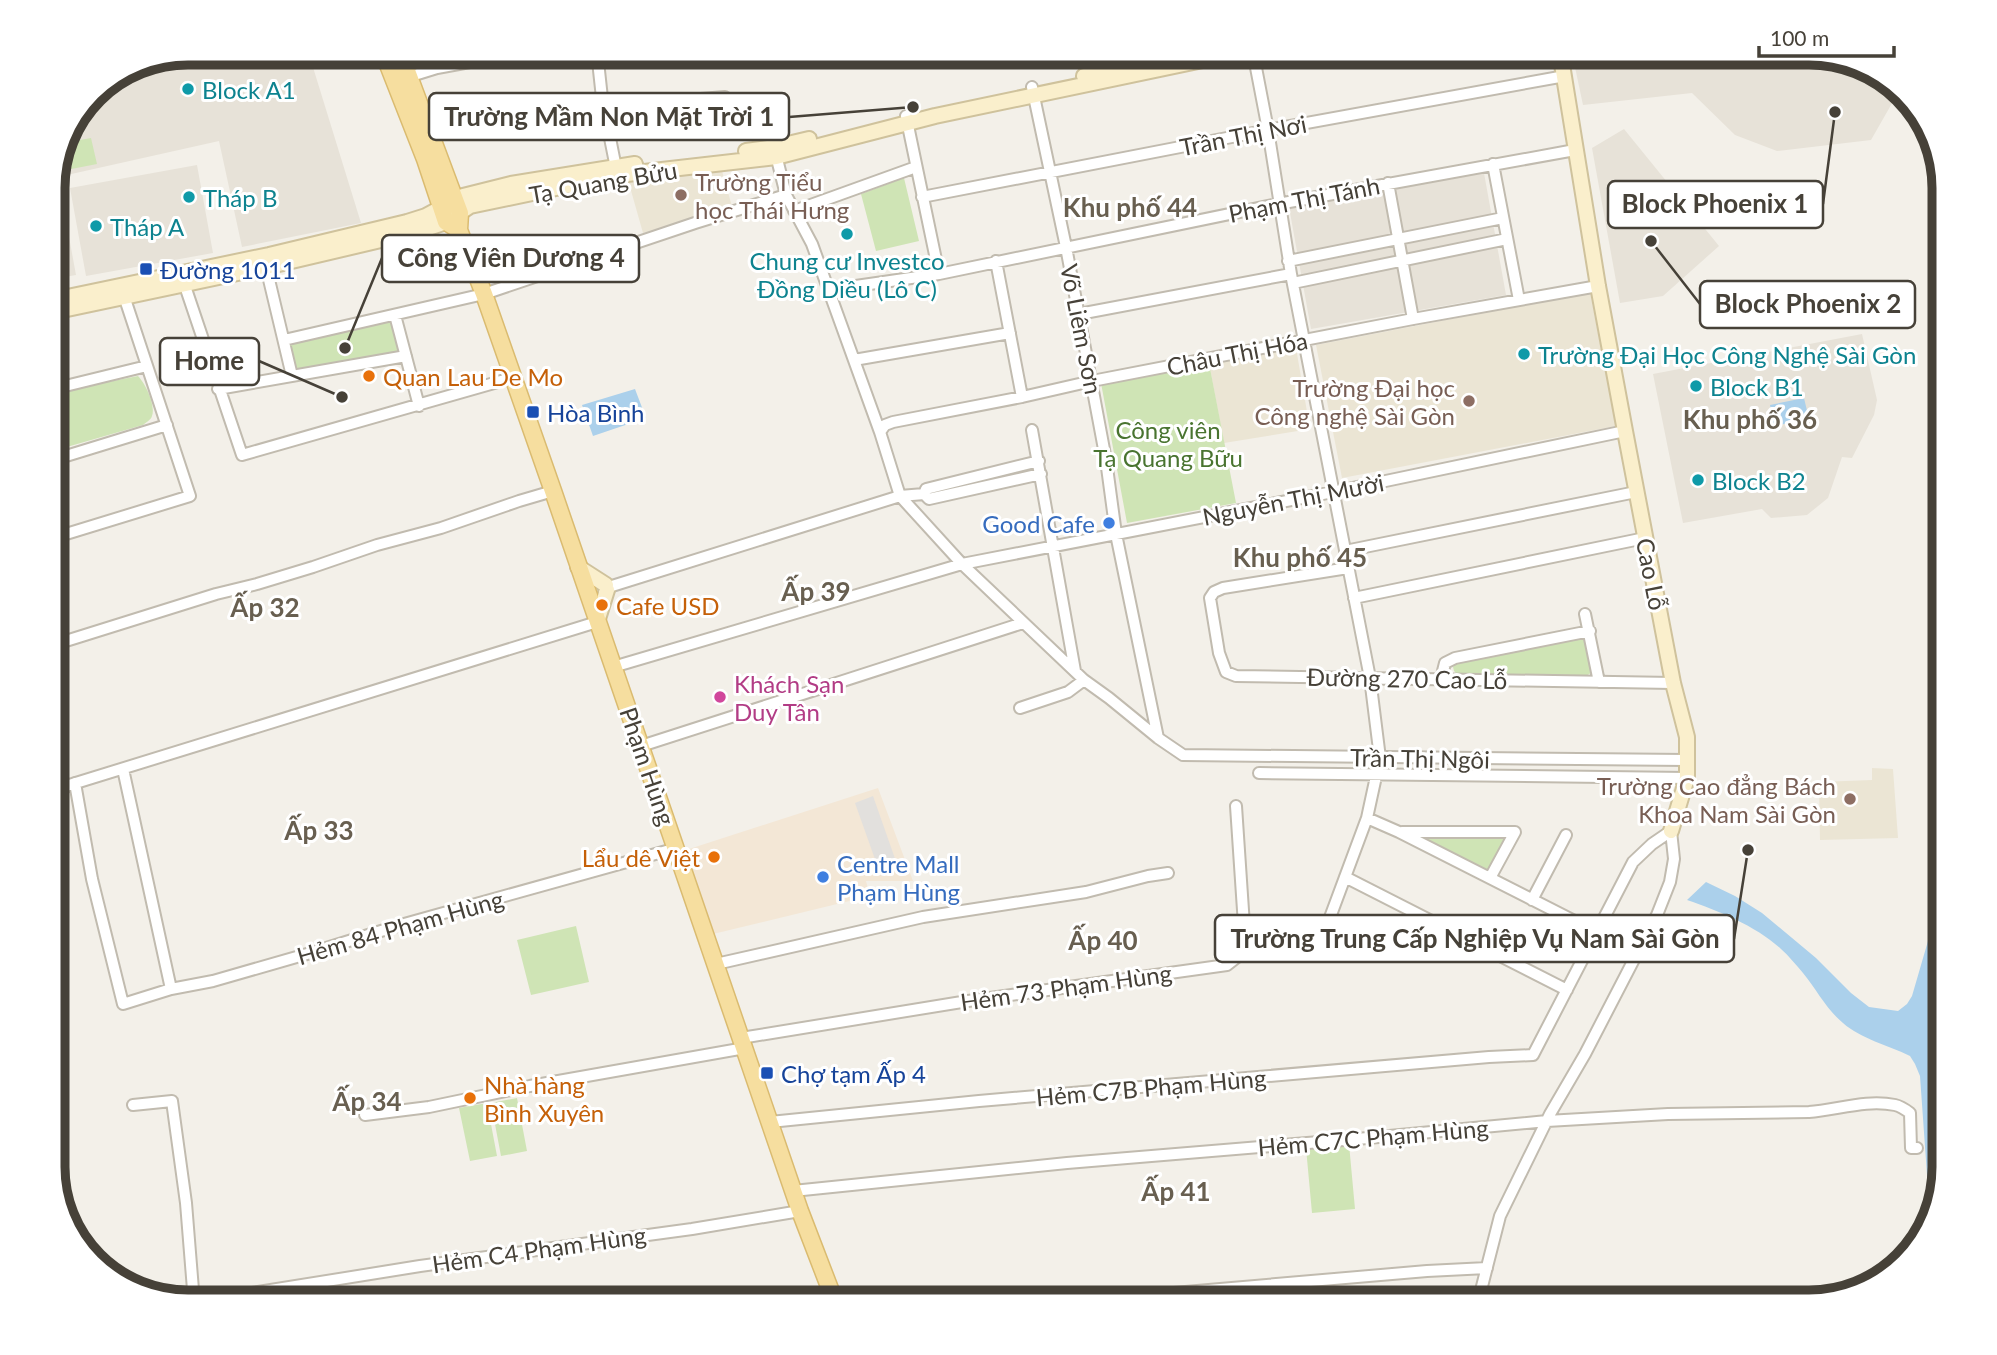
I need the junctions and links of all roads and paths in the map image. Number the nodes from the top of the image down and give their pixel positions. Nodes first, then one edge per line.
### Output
1 (389, 65) edge
2 (404, 65) edge
3 (453, 65) edge
4 (599, 65) edge
5 (1142, 65) edge
6 (1173, 65) edge
7 (1255, 65) edge
8 (1563, 65) edge
9 (408, 76) junction
10 (1565, 76) junction
11 (1033, 92) junction
12 (725, 97) dead end
13 (604, 108) junction
14 (907, 120) junction
15 (1268, 130) junction
16 (430, 135) junction
17 (1575, 150) junction
18 (776, 152) junction
19 (1493, 164) junction
20 (916, 167) junction
21 (616, 171) junction
22 (1051, 172) junction
23 (1388, 183) junction
24 (786, 195) junction
25 (922, 197) junction
26 (1278, 204) junction
27 (794, 211) junction
28 (452, 214) junction
29 (1503, 218) junction
30 (1398, 239) junction
31 (1507, 239) junction
32 (1066, 247) junction
33 (265, 261) junction
34 (996, 261) junction
35 (1288, 261) junction
36 (1402, 261) junction
37 (939, 274) junction
38 (1292, 278) junction
39 (184, 284) junction
40 (1598, 286) junction
41 (828, 289) junction
42 (122, 291) junction
43 (484, 294) junction
44 (65, 298) edge
45 (1519, 300) junction
46 (65, 308) edge
47 (395, 314) junction
48 (1079, 314) junction
49 (1413, 319) junction
50 (1010, 334) junction
51 (284, 341) junction
52 (1303, 341) junction
53 (406, 356) junction
54 (854, 360) junction
55 (147, 366) junction
56 (292, 376) junction
57 (512, 378) junction
58 (1092, 381) junction
59 (65, 385) edge
60 (218, 389) junction
61 (1022, 397) junction
62 (419, 405) junction
63 (167, 425) junction
64 (1032, 430) dead end
65 (1625, 431) junction
66 (880, 432) junction
67 (65, 456) edge
68 (1039, 461) junction
69 (1041, 474) junction
70 (553, 491) junction
71 (1333, 492) junction
72 (1636, 492) junction
73 (924, 494) junction
74 (900, 496) junction
75 (65, 534) edge
76 (1116, 534) junction
77 (1645, 538) junction
78 (1054, 547) junction
79 (1345, 551) junction
80 (962, 564) junction
81 (578, 567) junction
82 (1348, 568) junction
83 (608, 587) junction
84 (588, 594) junction
85 (1354, 598) junction
86 (1586, 614) dead end
87 (597, 622) junction
88 (1023, 623) junction
89 (1590, 631) junction
90 (65, 641) edge
91 (613, 667) junction
92 (1075, 671) junction
93 (1370, 677) junction
94 (1441, 679) junction
95 (1084, 680) junction
96 (1599, 682) junction
97 (1673, 683) junction
98 (1020, 708) dead end
99 (1158, 738) junction
100 (641, 746) junction
101 (1380, 758) junction
102 (1687, 760) junction
103 (123, 769) junction
104 (1259, 773) dead end
105 (1377, 774) junction
106 (1687, 778) junction
107 (75, 783) junction
108 (65, 786) edge
109 (1236, 806) dead end
110 (1367, 818) junction
111 (1671, 831) junction
112 (1399, 832) junction
113 (1566, 835) dead end
114 (677, 848) junction
115 (1168, 873) dead end
116 (1345, 877) junction
117 (1490, 878) junction
118 (1532, 900) junction
119 (1598, 933) junction
120 (1322, 939) dead end
121 (716, 964) junction
122 (171, 989) junction
123 (1567, 990) junction
124 (743, 1043) junction
125 (133, 1105) dead end
126 (365, 1115) dead end
127 (1547, 1121) junction
128 (770, 1122) junction
129 (1917, 1148) dead end
130 (793, 1191) junction
131 (800, 1211) junction
132 (1487, 1268) junction
133 (194, 1290) edge
134 (274, 1290) edge
135 (830, 1290) edge
136 (1224, 1290) edge
137 (1481, 1290) edge

1 - 28 main road
2 - 9 main road
3 - 9 street
4 - 13 street
5 - 11 main road, Tạ Quang Bửu
6 - 11 main road, Tạ Quang Bửu
7 - 15 street
8 - 10 main road, Cao Lỗ
9 - 16 main road
10 - 15 street, Trần Thị Nơi
10 - 17 main road, Cao Lỗ
11 - 14 main road, Tạ Quang Bửu
11 - 22 street, Võ Liêm Sơn
12 - 13 street
13 - 16 street
13 - 21 street
14 - 18 main road, Tạ Quang Bửu
14 - 20 street
15 - 22 street, Trần Thị Nơi
15 - 26 street
16 - 28 main road
17 - 19 street, Phạm Thị Tánh
17 - 40 main road, Cao Lỗ
18 - 21 main road, Tạ Quang Bửu
18 - 24 street
19 - 23 street, Phạm Thị Tánh
19 - 29 street
20 - 25 street
20 - 27 street
21 - 28 main road, Tạ Quang Bửu
22 - 25 street, Trần Thị Nơi
22 - 32 street, Võ Liêm Sơn
23 - 26 street, Phạm Thị Tánh
23 - 30 street
24 - 27 street
24 - 43 street
25 - 37 street
26 - 32 street, Phạm Thị Tánh
26 - 35 street
27 - 41 street
28 - 33 main road, Tạ Quang Bửu
28 - 43 main road, Phạm Hùng
29 - 30 street
29 - 31 street
30 - 35 street
30 - 36 street
31 - 36 street
31 - 45 street
32 - 34 street, Phạm Thị Tánh
32 - 48 street, Võ Liêm Sơn
33 - 39 main road, Tạ Quang Bửu
33 - 42 main road, Tạ Quang Bửu
33 - 51 street
34 - 37 street, Phạm Thị Tánh
34 - 50 street
35 - 38 street
36 - 38 street
36 - 49 street
37 - 41 street, Phạm Thị Tánh
38 - 48 street
38 - 52 street
39 - 42 main road, Tạ Quang Bửu
39 - 60 street
40 - 45 street, Châu Thị Hóa
40 - 65 main road, Cao Lỗ
41 - 54 street
42 - 44 main road, Tạ Quang Bửu
42 - 46 main road, Tạ Quang Bửu
42 - 55 street
43 - 47 street
43 - 57 main road, Phạm Hùng
45 - 49 street, Châu Thị Hóa
47 - 51 street
47 - 53 street
48 - 58 street, Võ Liêm Sơn
49 - 52 street, Châu Thị Hóa
50 - 54 street
50 - 61 street
51 - 56 street
52 - 58 street, Châu Thị Hóa
52 - 71 street
53 - 56 street
53 - 62 street
54 - 66 street
55 - 59 street
55 - 63 street
56 - 60 street
57 - 62 street
57 - 70 main road, Phạm Hùng
58 - 61 street, Châu Thị Hóa
58 - 76 street, Võ Liêm Sơn
60 - 62 street
61 - 66 street, Châu Thị Hóa
63 - 67 street
63 - 75 street
64 - 68 street
65 - 71 street, Nguyễn Thị Mười
65 - 72 main road, Cao Lỗ
66 - 74 street
68 - 69 street
68 - 73 street
69 - 73 street
69 - 78 street
70 - 81 main road, Phạm Hùng
70 - 90 street
71 - 76 street, Nguyễn Thị Mười
71 - 79 street
72 - 77 main road, Cao Lỗ
72 - 79 street
73 - 74 street
74 - 80 street, Trần Thị Ngôi
74 - 83 street
76 - 78 street, Nguyễn Thị Mười
76 - 99 street, Võ Liêm Sơn
77 - 85 street
77 - 97 main road, Cao Lỗ
78 - 80 street, Nguyễn Thị Mười
78 - 92 street
79 - 82 street
80 - 88 street, Trần Thị Ngôi
80 - 91 street, Nguyễn Thị Mười
81 - 83 main road
81 - 84 main road, Phạm Hùng
82 - 85 street
82 - 93 street, Đường 270 Cao Lỗ
83 - 84 street
83 - 87 main road
84 - 87 main road, Phạm Hùng
85 - 93 street
86 - 89 street
87 - 91 main road, Phạm Hùng
87 - 103 street
88 - 92 street, Trần Thị Ngôi
88 - 100 street
89 - 94 street
89 - 96 street
91 - 100 main road, Phạm Hùng
92 - 95 street, Trần Thị Ngôi
93 - 94 street, Đường 270 Cao Lỗ
93 - 101 street
94 - 96 street, Đường 270 Cao Lỗ
95 - 98 street
95 - 99 street, Trần Thị Ngôi
96 - 97 street, Đường 270 Cao Lỗ
97 - 102 main road, Cao Lỗ
99 - 101 street, Trần Thị Ngôi
100 - 114 main road, Phạm Hùng
101 - 102 street, Trần Thị Ngôi
101 - 105 street
102 - 106 main road, Cao Lỗ
103 - 107 street
103 - 122 street
104 - 105 street, Trần Thị Ngôi
105 - 106 street, Trần Thị Ngôi
105 - 110 street
106 - 111 main road, Cao Lỗ
107 - 108 street
107 - 122 street, Hẻm 84 Phạm Hùng
109 - 124 street, Hẻm 73 Phạm Hùng
110 - 112 street
110 - 116 street
111 - 119 street
111 - 127 street
112 - 117 street
112 - 117 street
113 - 118 street
114 - 121 main road, Phạm Hùng
114 - 122 street, Hẻm 84 Phạm Hùng
115 - 121 street
116 - 120 street
116 - 123 street
117 - 118 street
118 - 119 street
119 - 123 street
121 - 124 main road, Phạm Hùng
123 - 128 street, Hẻm C7B Phạm Hùng
124 - 126 street, Hẻm 73 Phạm Hùng
124 - 128 main road, Phạm Hùng
125 - 133 street
127 - 129 street, Hẻm C7C Phạm Hùng
127 - 130 street, Hẻm C7C Phạm Hùng
127 - 132 street
128 - 130 main road, Phạm Hùng
130 - 131 main road, Phạm Hùng
131 - 134 street, Hẻm C4 Phạm Hùng
131 - 135 main road, Phạm Hùng
132 - 136 street
132 - 137 street

